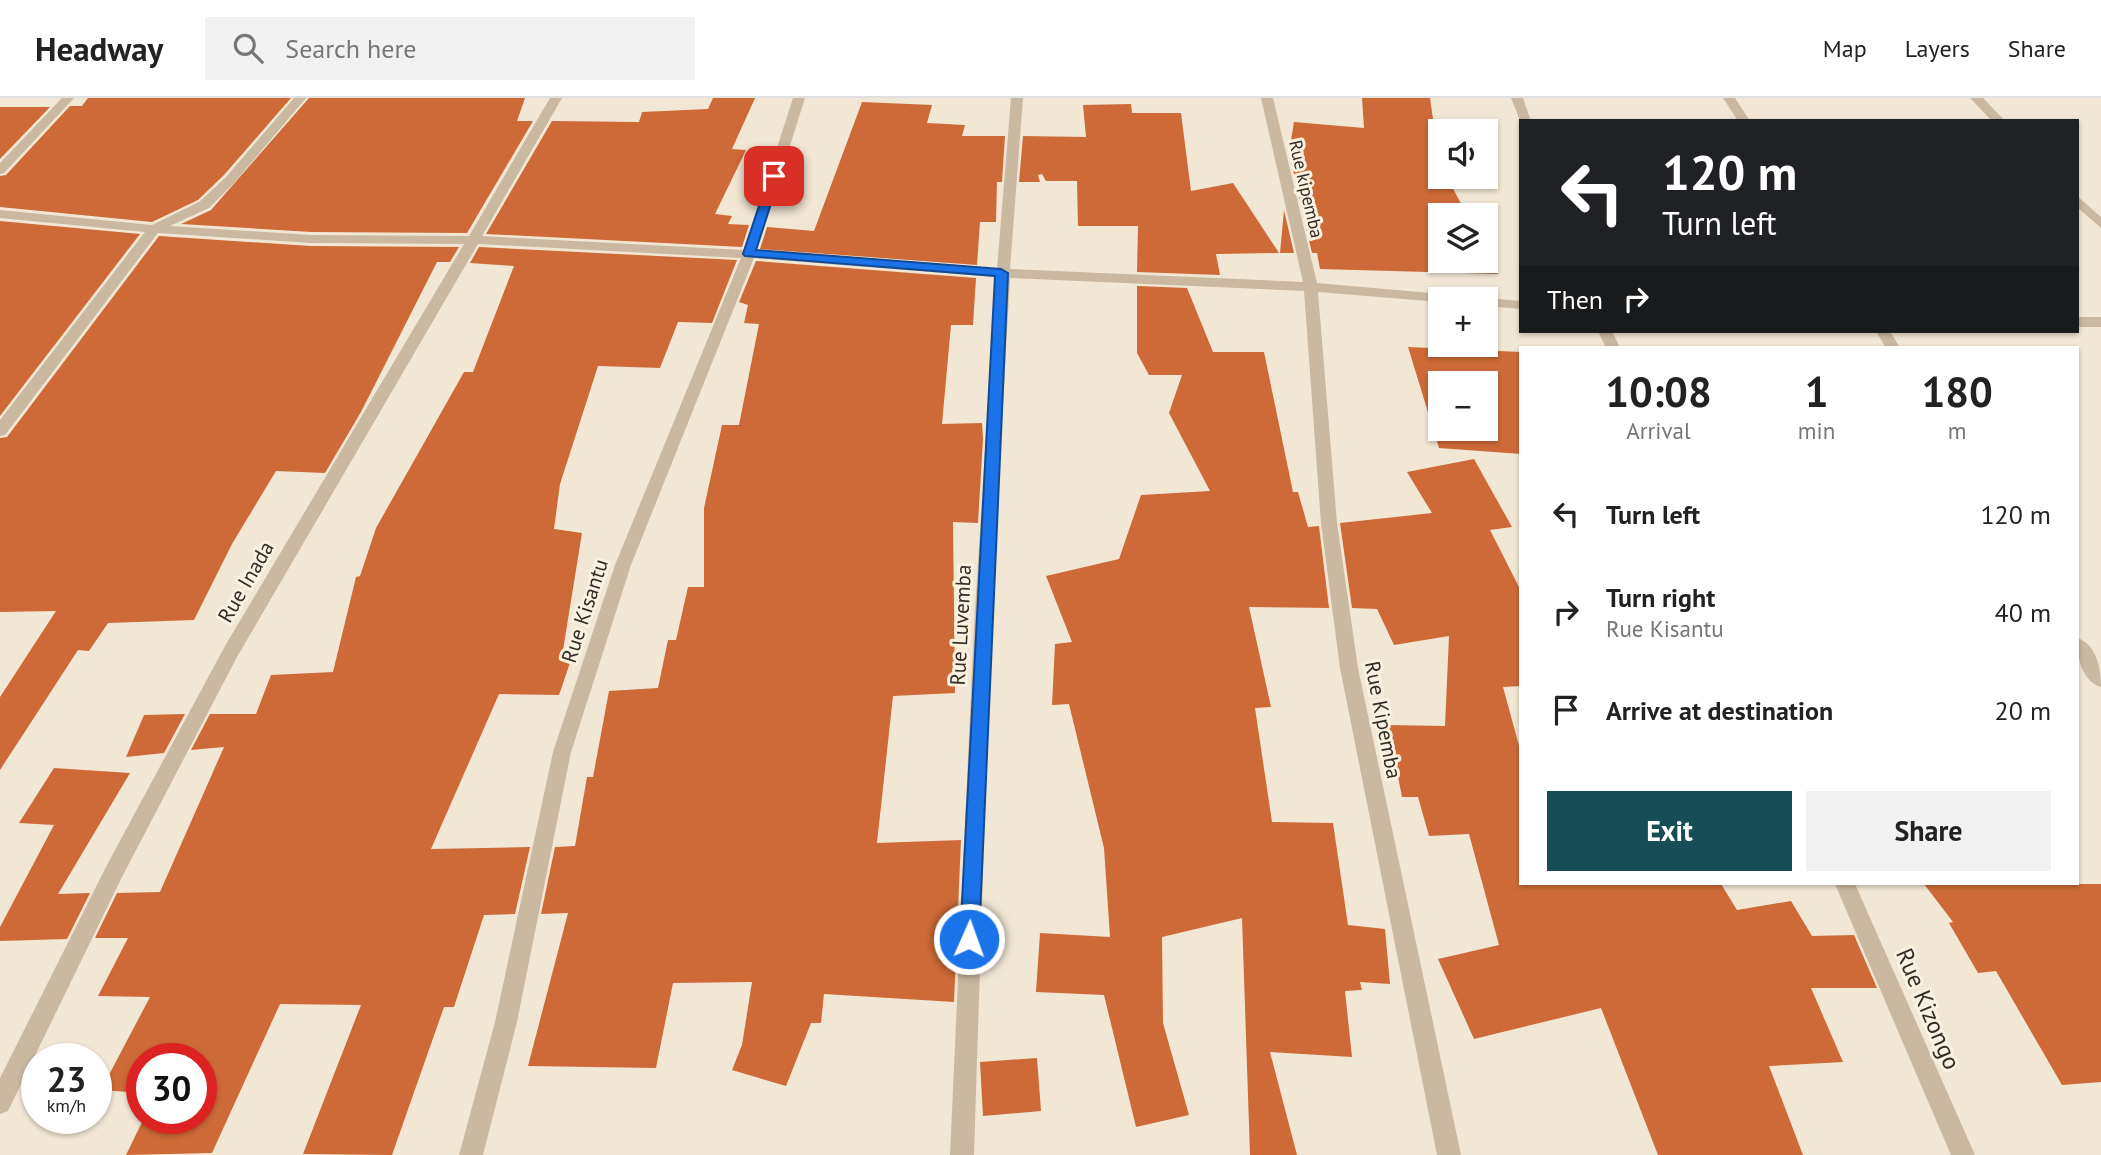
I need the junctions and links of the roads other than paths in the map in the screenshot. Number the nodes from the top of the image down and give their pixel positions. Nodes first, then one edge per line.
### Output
1 (68, 98) edge
2 (300, 98) edge
3 (556, 98) edge
4 (799, 98) edge
5 (1017, 98) edge
6 (1267, 98) edge
7 (1517, 98) edge
8 (1729, 98) edge
9 (1976, 98) edge
10 (1524, 119) edge
11 (1743, 119) edge
12 (1996, 119) edge
13 (0, 170) edge
14 (2079, 202) edge
15 (0, 214) edge
16 (2101, 224) edge
17 (154, 229) junction
18 (475, 240) junction
19 (749, 254) junction
20 (1001, 273) junction
21 (1311, 287) junction
22 (1428, 297) edge
23 (1498, 303) edge
24 (1519, 305) edge
25 (2079, 322) edge
26 (2101, 322) edge
27 (0, 431) edge
28 (2079, 648) edge
29 (2101, 680) edge
30 (1845, 885) edge
31 (0, 1103) edge
32 (471, 1155) edge
33 (962, 1155) edge
34 (1449, 1155) edge
35 (1963, 1155) edge

1 - 13 street
2 - 17 street
3 - 18 street, Rue Inada
4 - 19 street, Rue Kisantu
5 - 20 street, Rue Luvemba
6 - 21 street, Rue kipemba
7 - 10 street
8 - 11 street
9 - 12 street
14 - 16 street
15 - 17 street
17 - 18 street
17 - 27 street
18 - 19 street
18 - 31 street, Rue Inada
19 - 20 street
19 - 32 street, Rue Kisantu
20 - 21 street
20 - 33 street, Rue Luvemba
21 - 22 street
21 - 34 street, Rue Kipemba
23 - 24 street
25 - 26 street
28 - 29 street
30 - 35 street, Rue Kizongo

